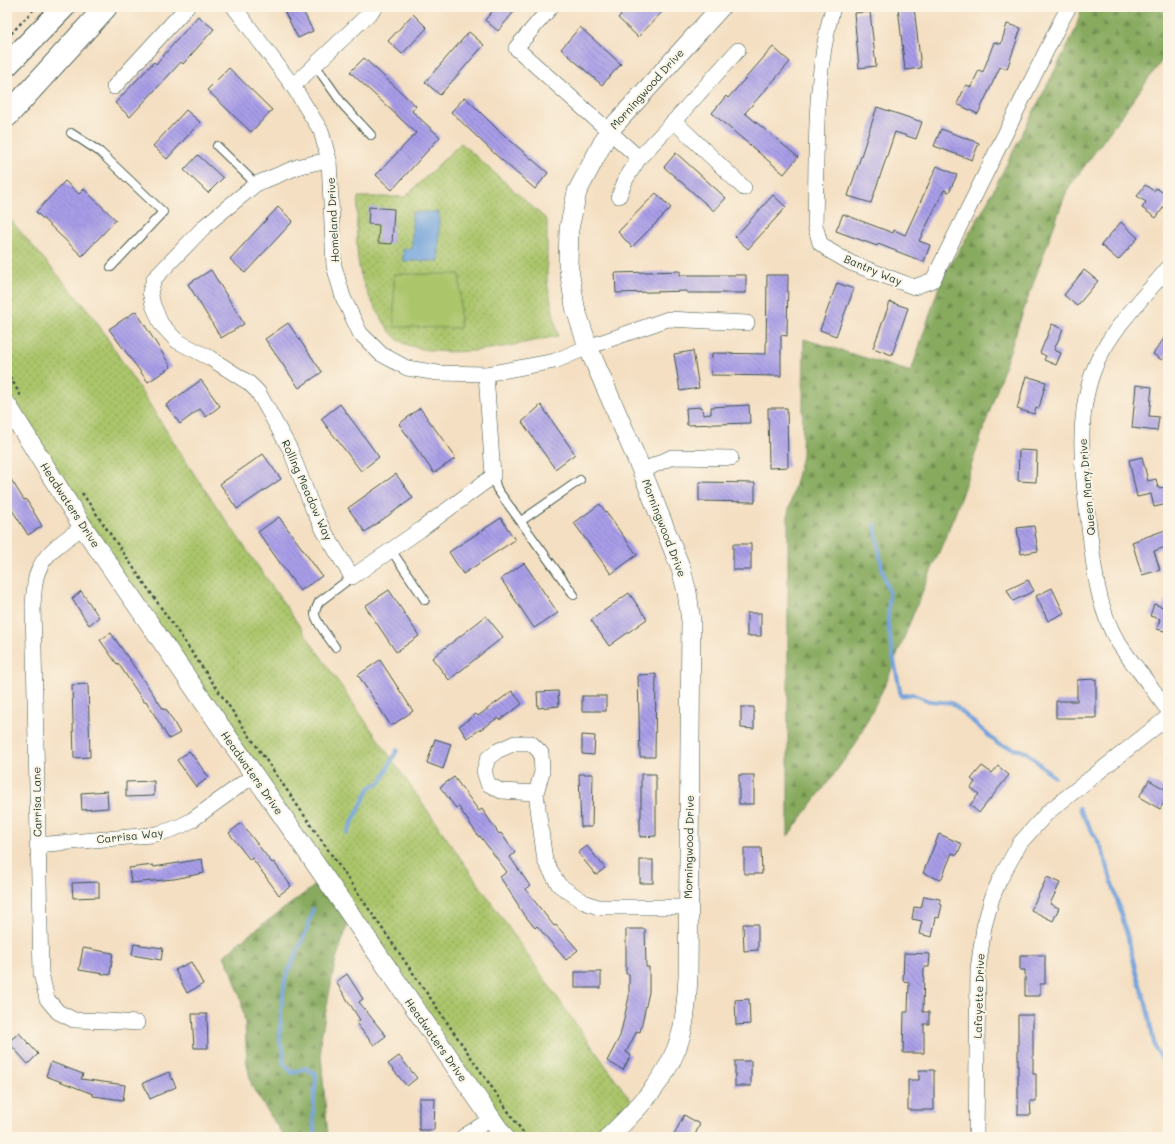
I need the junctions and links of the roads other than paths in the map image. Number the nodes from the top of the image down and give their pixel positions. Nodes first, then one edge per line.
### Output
1 (64, 7) edge
2 (106, 7) edge
3 (187, 7) edge
4 (234, 7) edge
5 (376, 7) edge
6 (551, 7) edge
7 (721, 7) edge
8 (834, 7) edge
9 (1069, 7) edge
10 (738, 50) dead end
11 (7, 65) edge
12 (315, 65) junction
13 (293, 86) junction
14 (114, 87) dead end
15 (7, 116) edge
16 (674, 121) junction
17 (609, 131) junction
18 (71, 132) dead end
19 (371, 135) dead end
20 (217, 146) dead end
21 (639, 158) junction
22 (329, 160) junction
23 (256, 184) junction
24 (744, 188) dead end
25 (619, 196) dead end
26 (110, 267) dead end
27 (1168, 268) edge
28 (747, 323) dead end
29 (588, 348) junction
30 (486, 374) junction
31 (15, 402) edge
32 (731, 458) dead end
33 (642, 471) junction
34 (493, 476) junction
35 (580, 480) dead end
36 (521, 521) junction
37 (83, 527) junction
38 (391, 550) junction
39 (352, 577) junction
40 (574, 595) dead end
41 (425, 600) dead end
42 (335, 647) dead end
43 (1168, 710) edge
44 (1168, 717) edge
45 (254, 775) junction
46 (536, 793) dead end
47 (37, 845) junction
48 (688, 907) junction
49 (136, 1023) dead end
50 (491, 1119) junction
51 (463, 1137) edge
52 (504, 1137) edge
53 (609, 1137) edge
54 (976, 1137) edge

1 - 11 main road
2 - 15 main road
3 - 14 street
4 - 13 street, Homeland Drive
5 - 12 street
6 - 17 street
7 - 17 street, Morningwood Drive
8 - 9 street, Bantry Way
10 - 16 street
12 - 13 street
12 - 19 lane
13 - 22 street, Homeland Drive
16 - 21 street
16 - 24 street
17 - 21 street
17 - 29 street, Morningwood Drive
18 - 26 lane
20 - 23 lane
21 - 25 street
22 - 23 street, Rolling Meadow Way
22 - 30 street, Homeland Drive
23 - 39 street, Rolling Meadow Way
27 - 43 street, Queen Mary Drive
28 - 29 street, Homeland Drive
29 - 30 street, Homeland Drive
29 - 33 street, Morningwood Drive
30 - 34 street
31 - 37 street, Headwaters Drive
32 - 33 street
33 - 48 street, Morningwood Drive
34 - 36 lane
34 - 38 street
35 - 36 lane
36 - 40 lane
37 - 45 street, Headwaters Drive
37 - 47 street, Carrisa Lane
38 - 39 street
38 - 41 lane
39 - 42 lane
44 - 54 street, Lafayette Drive
45 - 47 street, Carrisa Way
45 - 50 street, Headwaters Drive
46 - 48 street
47 - 49 street, Carrisa Lane
48 - 53 street, Morningwood Drive
50 - 51 street
50 - 52 street, Headwaters Drive

